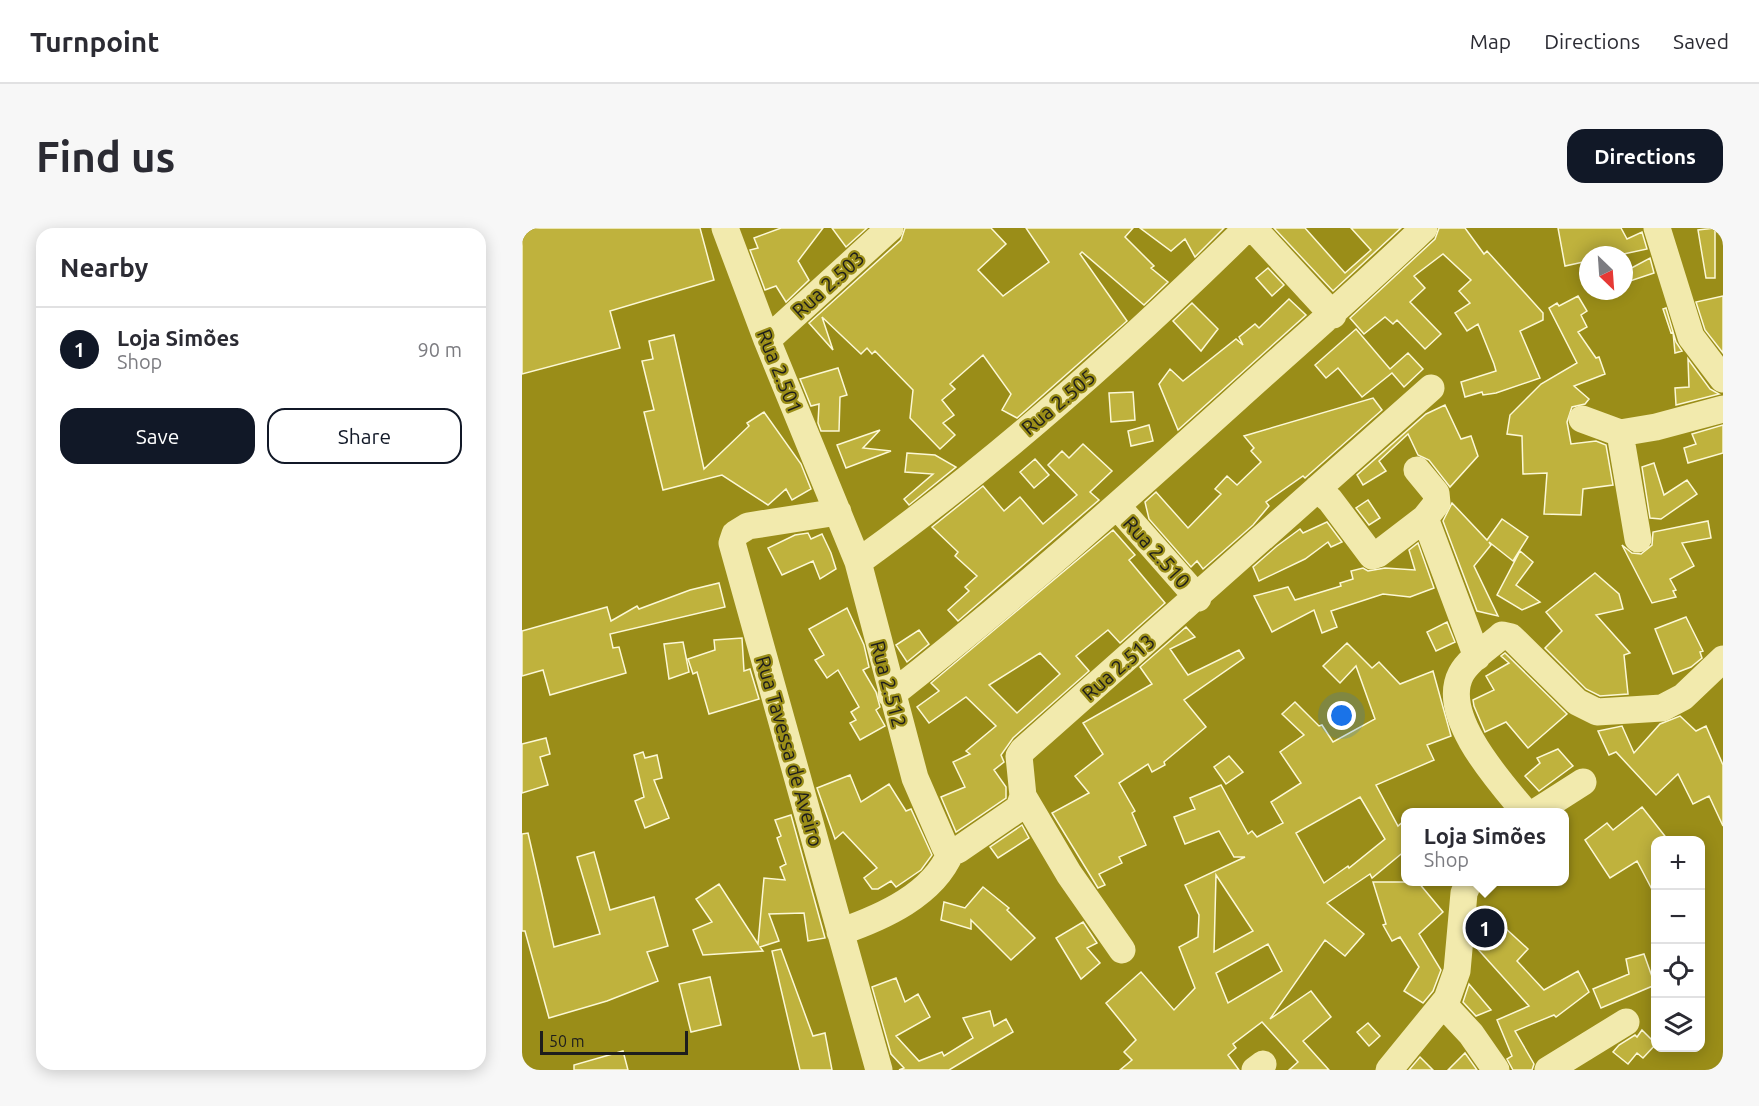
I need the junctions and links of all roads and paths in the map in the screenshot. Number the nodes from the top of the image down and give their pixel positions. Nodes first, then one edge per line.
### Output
1 (725, 228) edge
2 (890, 228) edge
3 (1247, 228) edge
4 (1253, 228) edge
5 (1424, 228) edge
6 (1657, 228) edge
7 (1333, 315) junction
8 (767, 339) junction
9 (1723, 380) edge
10 (1431, 388) dead end
11 (1723, 409) edge
12 (1582, 419) dead end
13 (1620, 433) junction
14 (1417, 470) dead end
15 (1317, 489) junction
16 (1117, 506) junction
17 (838, 512) junction
18 (1425, 518) junction
19 (1638, 539) dead end
20 (858, 562) junction
21 (1198, 598) junction
22 (1477, 657) junction
23 (1723, 659) edge
24 (891, 695) junction
25 (1583, 782) dead end
26 (1023, 796) junction
27 (1521, 808) edge
28 (1544, 808) edge
29 (951, 852) junction
30 (1467, 886) edge
31 (840, 932) junction
32 (1122, 950) dead end
33 (1443, 1004) junction
34 (1626, 1022) dead end
35 (879, 1070) edge
36 (1389, 1070) edge
37 (1496, 1070) edge
38 (1548, 1070) edge

1 - 8 street, Rua 2.501
2 - 8 street, Rua 2.503
3 - 20 street, Rua 2.505
4 - 7 street
5 - 7 street
6 - 9 street
7 - 16 street
8 - 17 street, Rua 2.501
10 - 15 street, Rua 2.513
11 - 13 street
12 - 13 street
13 - 19 street
14 - 18 street
15 - 18 street
15 - 21 street, Rua 2.513
16 - 21 street, Rua 2.510
16 - 24 street
17 - 20 street, Rua 2.512
17 - 31 street, Rua Tavessa de Aveiro
18 - 22 street
20 - 24 street, Rua 2.512
21 - 26 street, Rua 2.513
22 - 23 street
22 - 27 street
24 - 29 street, Rua 2.512
25 - 28 street
26 - 29 street
26 - 32 street
29 - 31 street
30 - 33 street
31 - 35 street, Rua Tavessa de Aveiro
33 - 36 street
33 - 37 street
34 - 38 street

